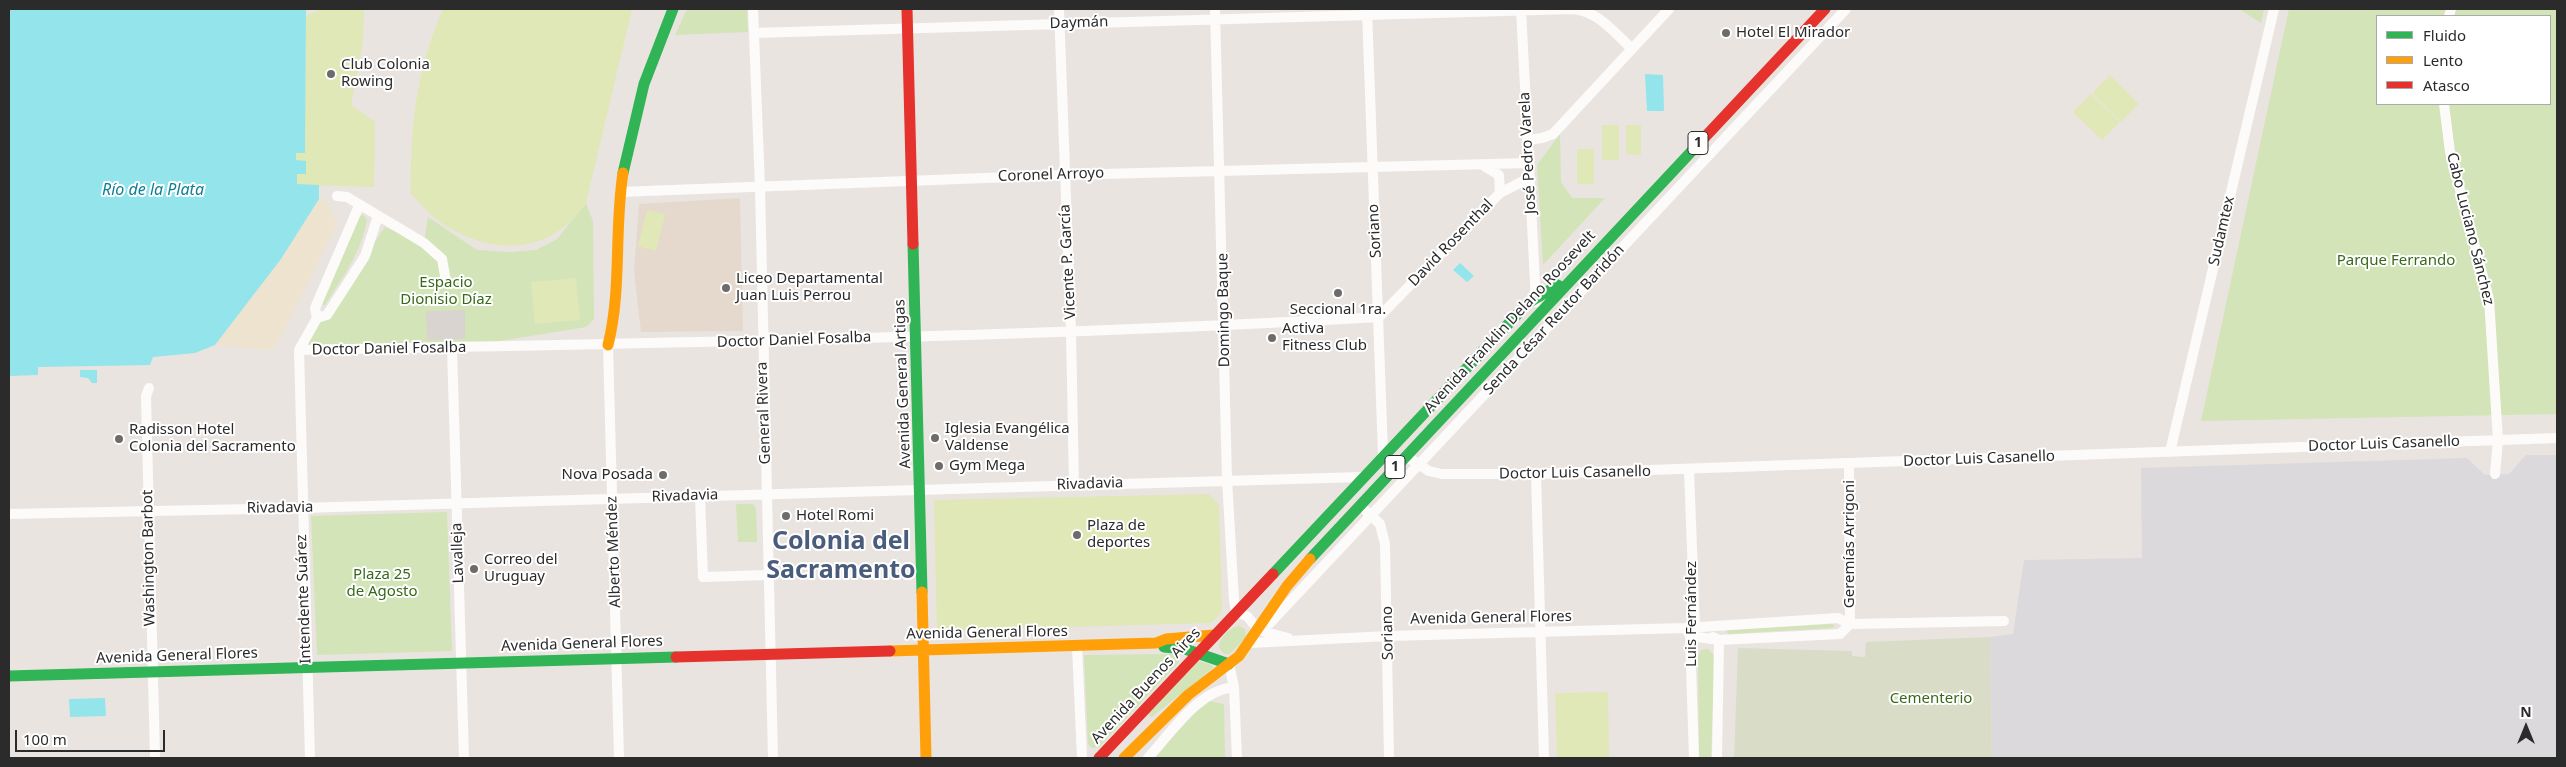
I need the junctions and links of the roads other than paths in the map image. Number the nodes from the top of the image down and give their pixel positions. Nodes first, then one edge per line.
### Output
1 (673, 9) edge
2 (753, 9) edge
3 (907, 9) edge
4 (1059, 9) edge
5 (1521, 9) edge
6 (1669, 9) edge
7 (1825, 9) edge
8 (1846, 9) edge
9 (2274, 9) edge
10 (1367, 12) edge
11 (1216, 14) edge
12 (1060, 24) junction
13 (908, 28) junction
14 (754, 33) junction
15 (1631, 48) junction
16 (2444, 105) edge
17 (1527, 140) junction
18 (1528, 163) junction
19 (1483, 166) junction
20 (1372, 168) junction
21 (1220, 170) junction
22 (1064, 175) junction
23 (1530, 178) junction
24 (911, 181) junction
25 (760, 187) junction
26 (620, 192) junction
27 (1500, 193) junction
28 (337, 196) dead end
29 (359, 206) junction
30 (378, 216) junction
31 (1572, 278) junction
32 (446, 281) dead end
33 (1532, 300) junction
34 (1537, 314) junction
35 (1379, 317) junction
36 (317, 318) junction
37 (1549, 325) junction
38 (1224, 326) junction
39 (1071, 332) junction
40 (917, 336) junction
41 (762, 341) junction
42 (608, 345) junction
43 (452, 347) junction
44 (298, 350) junction
45 (149, 388) dead end
46 (1398, 438) junction
47 (2557, 438) edge
48 (2498, 440) junction
49 (2170, 452) junction
50 (1409, 453) junction
51 (1383, 454) junction
52 (1418, 464) junction
53 (1849, 464) junction
54 (1689, 470) junction
55 (1536, 474) junction
56 (2495, 474) dead end
57 (1362, 477) junction
58 (1227, 480) junction
59 (1074, 485) junction
60 (920, 490) junction
61 (1346, 493) junction
62 (766, 494) junction
63 (700, 496) junction
64 (612, 499) junction
65 (456, 503) junction
66 (1360, 505) junction
67 (301, 508) junction
68 (148, 510) junction
69 (9, 514) edge
70 (1371, 515) junction
71 (768, 575) junction
72 (1236, 611) junction
73 (2004, 621) dead end
74 (1850, 624) junction
75 (1260, 630) junction
76 (1690, 630) junction
77 (1542, 632) junction
78 (1214, 635) junction
79 (1388, 636) junction
80 (1719, 640) junction
81 (1298, 641) junction
82 (1250, 643) junction
83 (1156, 644) junction
84 (1077, 646) junction
85 (924, 649) junction
86 (1198, 652) junction
87 (771, 654) junction
88 (617, 659) junction
89 (461, 663) junction
90 (1229, 664) junction
91 (306, 667) junction
92 (152, 672) junction
93 (9, 676) edge
94 (1234, 688) junction
95 (155, 758) edge
96 (310, 758) edge
97 (464, 758) edge
98 (619, 758) edge
99 (773, 758) edge
100 (926, 758) edge
101 (1082, 758) edge
102 (1099, 758) edge
103 (1124, 758) edge
104 (1148, 758) edge
105 (1237, 758) edge
106 (1390, 758) edge
107 (1544, 758) edge
108 (1694, 758) edge
109 (1717, 758) edge

1 - 26 street
2 - 14 street, General Rivera
3 - 13 street, Avenida General Artigas
4 - 12 street, Vicente P. García
5 - 10 street, Daymán
5 - 15 street, Daymán
5 - 17 street, José Pedro Varela
6 - 15 street
7 - 31 street, Avenida Franklin Delano Roosevelt / 1
8 - 37 street, Senda César Reutor Baridón
9 - 49 street, Sudamtex
10 - 11 street, Daymán
10 - 20 street, Soriano
11 - 12 street, Daymán
11 - 21 street, Domingo Baque
12 - 13 street, Daymán
12 - 22 street, Vicente P. García
13 - 14 street, Daymán
13 - 24 street, Avenida General Artigas
14 - 25 street, General Rivera
15 - 17 street
16 - 48 street, Cabo Luciano Sánchez
17 - 18 street, José Pedro Varela
18 - 19 street, Coronel Arroyo
18 - 23 street, José Pedro Varela
19 - 20 street, Coronel Arroyo
19 - 27 street
20 - 21 street, Coronel Arroyo
20 - 35 street, Soriano
21 - 22 street, Coronel Arroyo
21 - 38 street, Domingo Baque
22 - 24 street, Coronel Arroyo
22 - 39 street, Vicente P. García
23 - 27 street, David Rosenthal
23 - 33 street, José Pedro Varela
24 - 25 street, Coronel Arroyo
24 - 40 street, Avenida General Artigas
25 - 26 street, Coronel Arroyo
25 - 41 street, General Rivera
26 - 42 street
27 - 35 street, David Rosenthal
28 - 29 street
29 - 30 street
29 - 36 street
30 - 32 street
30 - 36 street
31 - 33 street, 1
31 - 34 street, Avenida Franklin Delano Roosevelt / 1
33 - 34 street, José Pedro Varela
33 - 46 street, Avenida Franklin Delano Roosevelt / 1
34 - 37 street
34 - 50 street, Avenida Franklin Delano Roosevelt / 1
35 - 38 street, Doctor Daniel Fosalba
35 - 51 street, Soriano
36 - 44 street
37 - 52 street, Senda César Reutor Baridón
38 - 39 street, Doctor Daniel Fosalba
38 - 58 street, Domingo Baque
39 - 40 street, Doctor Daniel Fosalba
39 - 59 street, Vicente P. García
40 - 41 street, Doctor Daniel Fosalba
40 - 60 street, Avenida General Artigas
41 - 42 street, Doctor Daniel Fosalba
41 - 62 street, General Rivera
42 - 43 street, Doctor Daniel Fosalba
42 - 64 street, Alberto Méndez
43 - 44 street, Doctor Daniel Fosalba
43 - 65 street, Lavalleja
44 - 67 street, Intendente Suárez
45 - 68 street, Washington Barbot
46 - 50 street, Doctor Luis Casanello
46 - 51 street, Avenida Franklin Delano Roosevelt / 1
47 - 48 street, Doctor Luis Casanello
48 - 49 street, Doctor Luis Casanello
48 - 56 street, Cabo Luciano Sánchez
49 - 53 street, Doctor Luis Casanello
50 - 52 street, Doctor Luis Casanello
50 - 66 street, Avenida Franklin Delano Roosevelt / 1
51 - 57 street, Avenida Franklin Delano Roosevelt / 1
52 - 55 street, Doctor Luis Casanello
52 - 70 street, Senda César Reutor Baridón
53 - 54 street, Doctor Luis Casanello
53 - 74 street, Geremías Arrigoni
54 - 55 street, Doctor Luis Casanello
54 - 76 street, Luis Fernández
55 - 77 street
57 - 58 street, Rivadavia
57 - 61 street, Avenida Franklin Delano Roosevelt / 1
58 - 59 street, Rivadavia
58 - 72 street, Domingo Baque
59 - 60 street, Rivadavia
60 - 62 street, Rivadavia
60 - 85 street, Avenida General Artigas
61 - 66 street, Soriano
61 - 72 street, Avenida Franklin Delano Roosevelt / 1
62 - 63 street, Rivadavia
62 - 71 street, General Rivera
63 - 64 street, Rivadavia
63 - 71 street
64 - 65 street, Rivadavia
64 - 88 street, Alberto Méndez
65 - 67 street, Rivadavia
65 - 89 street, Lavalleja
66 - 70 street, Soriano
66 - 75 street, Avenida Franklin Delano Roosevelt / 1
67 - 68 street, Rivadavia
67 - 91 street, Intendente Suárez
68 - 69 street, Rivadavia
68 - 92 street, Washington Barbot
70 - 75 street, Senda César Reutor Baridón
70 - 79 street, Soriano
71 - 87 street, General Rivera
72 - 75 street
72 - 78 street, Avenida Franklin Delano Roosevelt / 1
73 - 74 street, Avenida General Flores
74 - 76 street, Avenida General Flores
74 - 80 street, Avenida General Flores
75 - 81 street, Avenida General Flores
75 - 82 street, Avenida Franklin Delano Roosevelt / 1
76 - 77 street, Avenida General Flores
76 - 80 street
76 - 108 street, Luis Fernández
77 - 79 street, Avenida General Flores
77 - 107 street
78 - 83 street, Avenida General Flores
78 - 86 street, Avenida Buenos Aires / 1
79 - 81 street, Avenida General Flores
79 - 106 street, Soriano
80 - 109 street
81 - 82 street, Avenida General Flores
82 - 90 street, Avenida Franklin Delano Roosevelt / 1
83 - 84 street, Avenida General Flores
83 - 86 street, Avenida General Flores
84 - 85 street, Avenida General Flores
84 - 101 street
85 - 87 street, Avenida General Flores
85 - 100 street, Avenida General Artigas
86 - 90 street, Avenida General Flores
86 - 102 street, Avenida Buenos Aires / 1
87 - 88 street, Avenida General Flores
87 - 99 street, General Rivera
88 - 89 street, Avenida General Flores
88 - 98 street, Alberto Méndez
89 - 91 street, Avenida General Flores
89 - 97 street, Lavalleja
90 - 94 street
90 - 103 street, 1
91 - 92 street, Avenida General Flores
91 - 96 street, Intendente Suárez
92 - 93 street, Avenida General Flores
92 - 95 street, Washington Barbot
94 - 104 street
94 - 105 street

